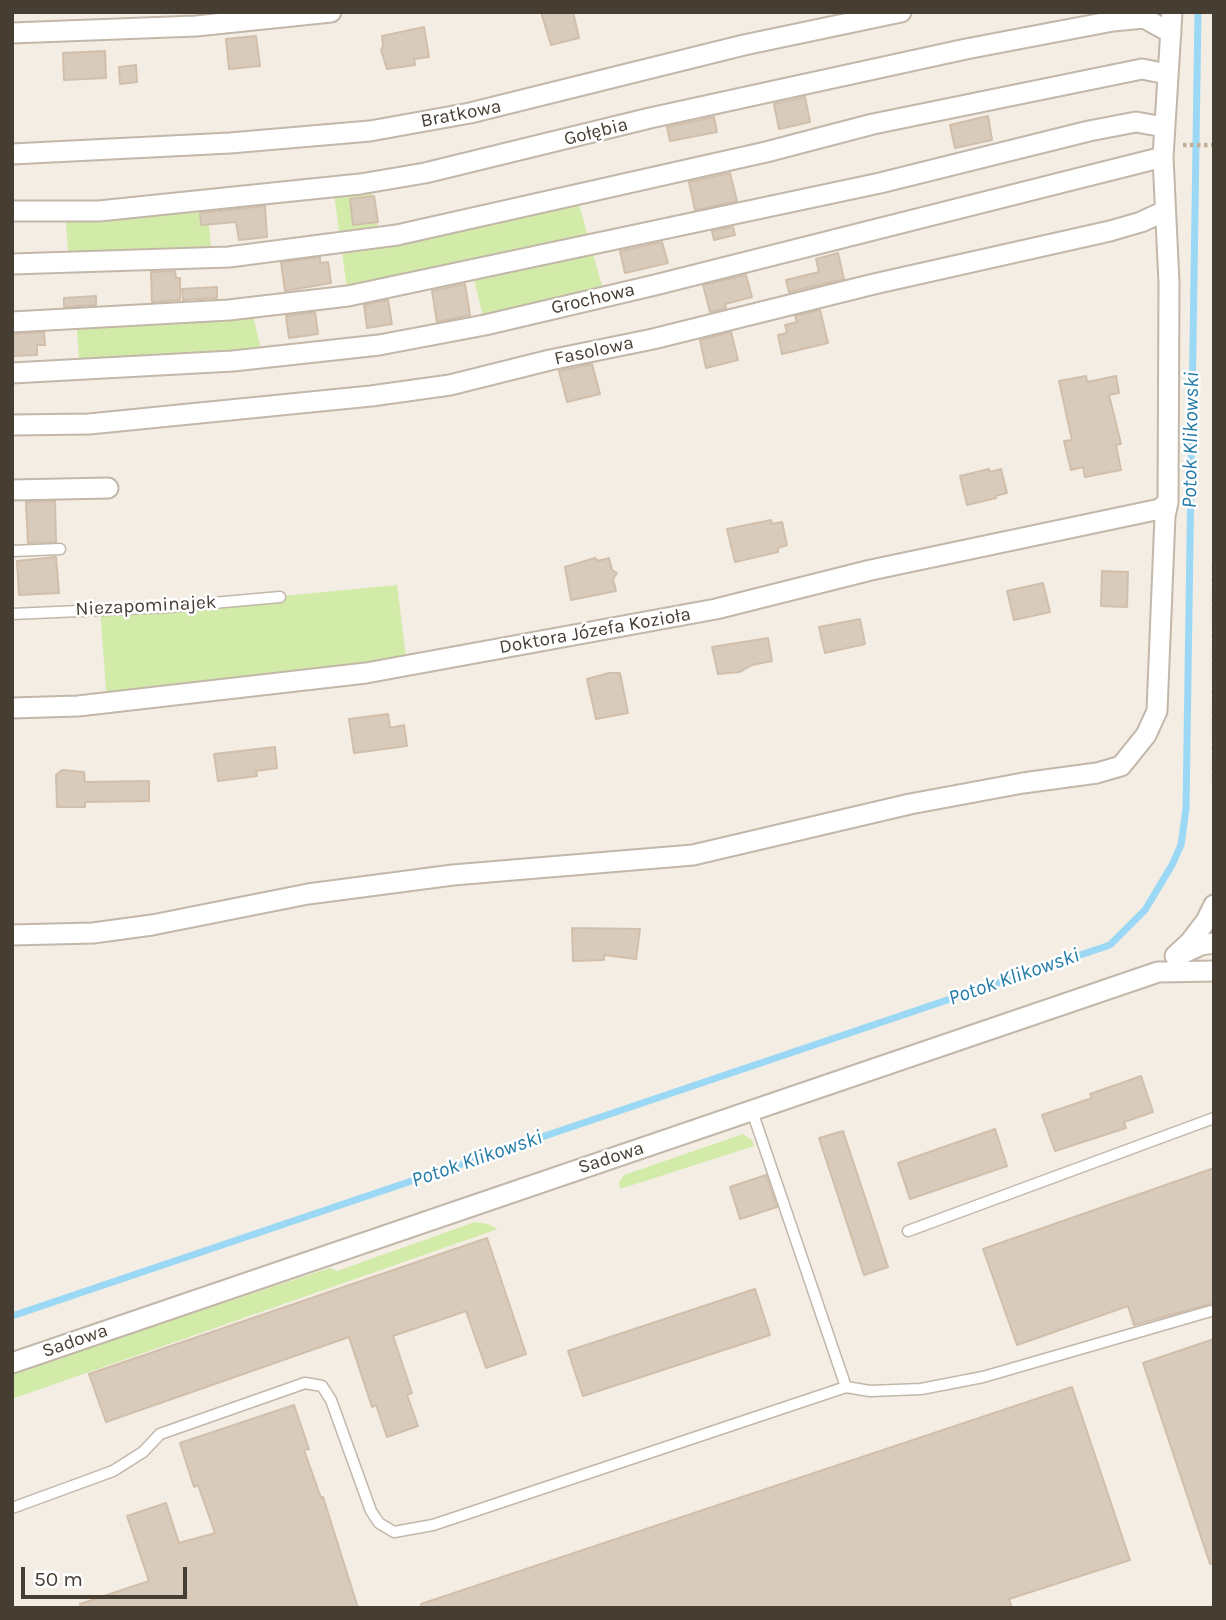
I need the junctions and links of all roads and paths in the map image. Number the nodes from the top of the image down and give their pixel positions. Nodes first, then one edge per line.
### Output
1 (331, 12) edge
2 (901, 12) edge
3 (1172, 12) edge
4 (12, 33) edge
5 (1171, 33) junction
6 (1167, 74) junction
7 (1164, 143) junction
8 (1214, 145) edge
9 (12, 154) edge
10 (12, 211) edge
11 (1166, 211) junction
12 (12, 264) edge
13 (12, 321) edge
14 (12, 373) edge
15 (12, 425) edge
16 (108, 488) dead end
17 (12, 490) edge
18 (1168, 502) junction
19 (60, 549) dead end
20 (12, 551) edge
21 (1214, 564) edge
22 (280, 597) dead end
23 (12, 614) edge
24 (12, 708) edge
25 (1214, 784) edge
26 (1214, 905) edge
27 (12, 935) edge
28 (1214, 943) edge
29 (1175, 956) junction
30 (1214, 971) edge
31 (1158, 972) junction
32 (752, 1111) junction
33 (1214, 1118) edge
34 (908, 1231) dead end
35 (1211, 1311) dead end
36 (12, 1363) edge
37 (846, 1387) junction
38 (12, 1508) edge

1 - 4 street
2 - 9 street, Bratkowa
3 - 5 street
5 - 6 street
5 - 10 street, Gołębia
6 - 7 street
6 - 12 street
7 - 8 path
7 - 11 street
7 - 13 street
7 - 14 street, Grochowa
11 - 15 street, Fasolowa
11 - 18 street
16 - 17 street
18 - 24 street, Doktora Józefa Kozioła
18 - 27 street
19 - 20 lane
21 - 25 path
22 - 23 lane, Niezapominajek
26 - 29 street
28 - 29 street
29 - 31 street
30 - 31 street, Sadowa
31 - 32 street, Sadowa
32 - 36 street, Sadowa
32 - 37 lane
33 - 34 lane
35 - 37 lane
37 - 38 lane

